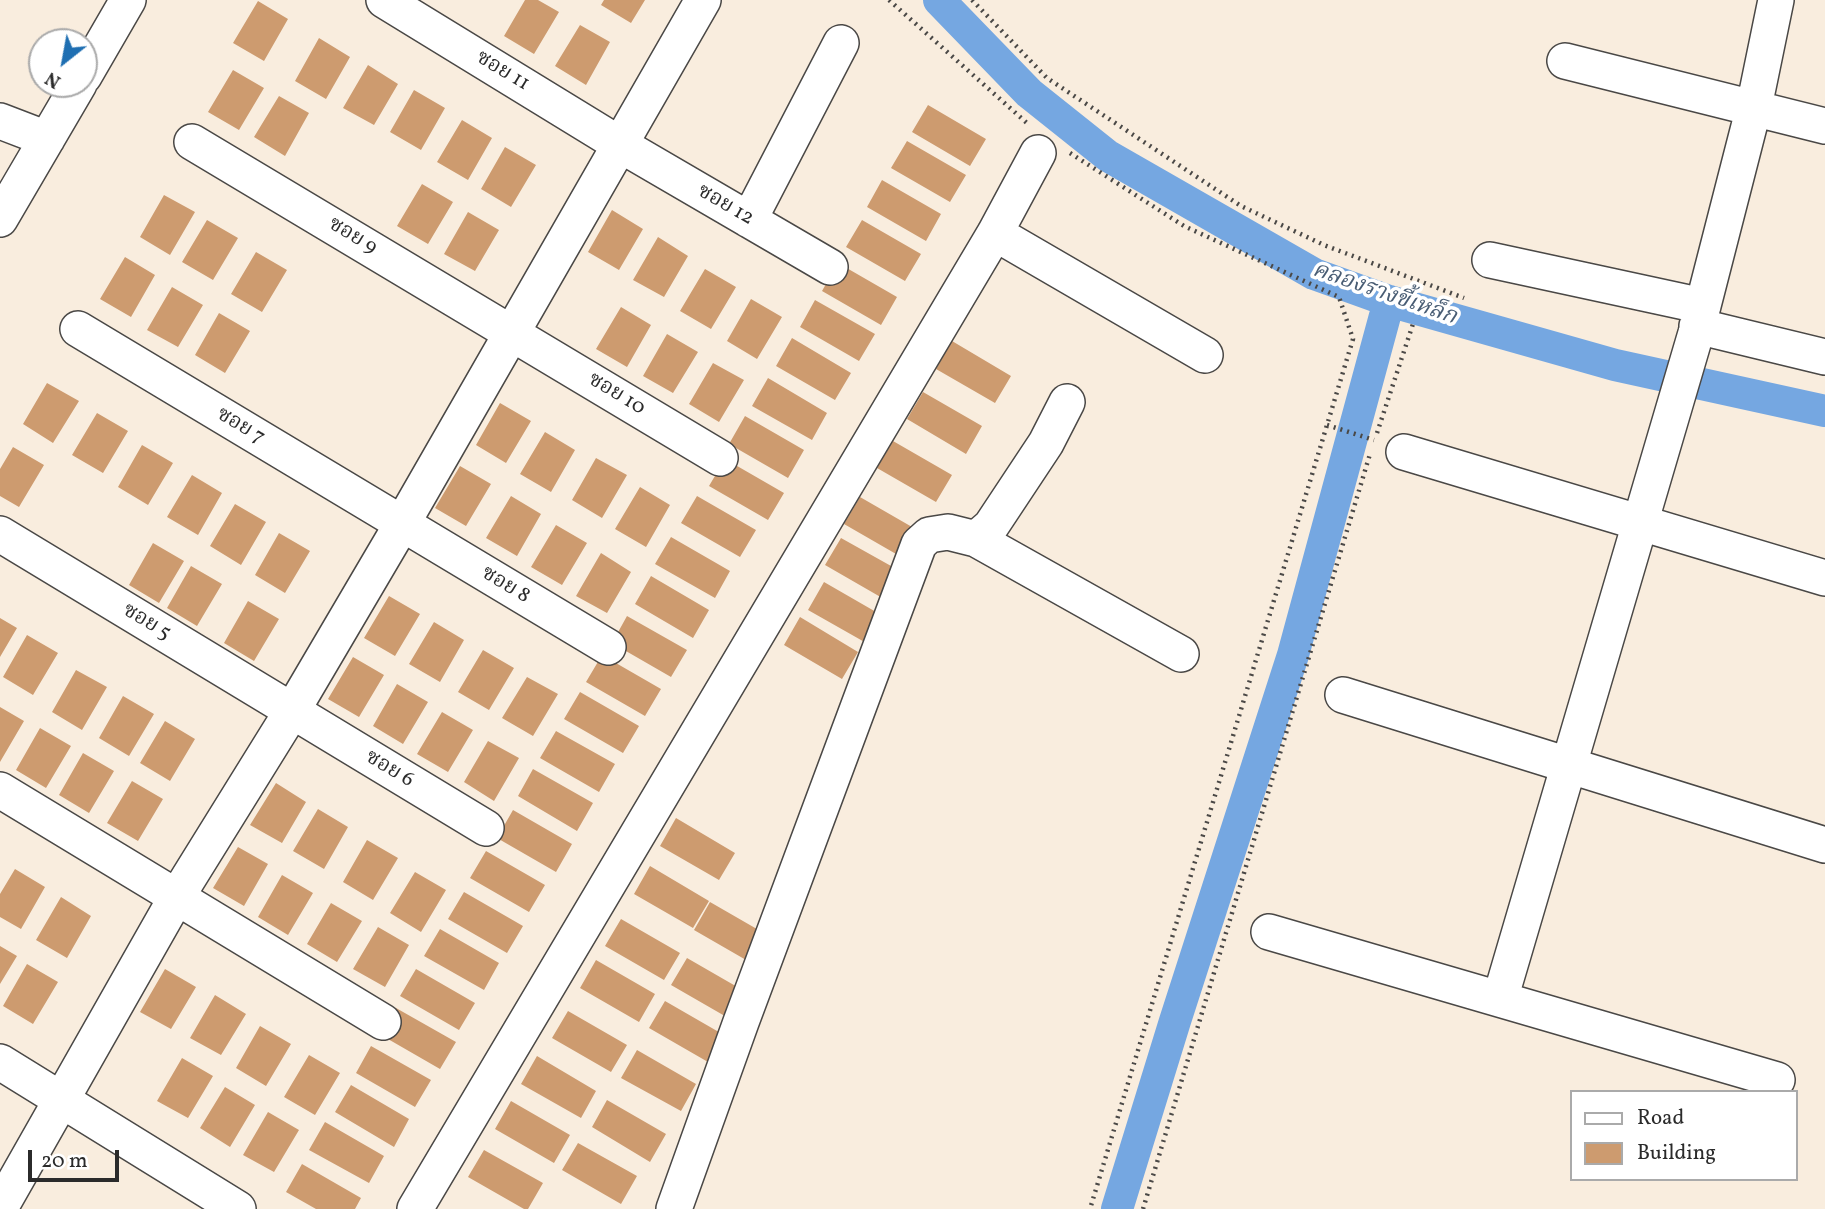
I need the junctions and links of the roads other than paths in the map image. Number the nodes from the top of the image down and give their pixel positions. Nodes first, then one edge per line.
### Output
1 (128, 0) edge
2 (384, 0) edge
3 (703, 0) edge
4 (1776, 0) edge
5 (841, 43) dead end
6 (98, 52) edge
7 (1565, 61) dead end
8 (71, 98) edge
9 (1754, 107) junction
10 (0, 121) edge
11 (1825, 126) edge
12 (47, 139) junction
13 (1042, 141) road end
14 (192, 142) dead end
15 (620, 144) junction
16 (0, 219) edge
17 (749, 220) junction
18 (995, 233) junction
19 (1490, 260) dead end
20 (830, 267) dead end
21 (1699, 322) junction
22 (78, 329) dead end
23 (512, 333) junction
24 (1206, 355) dead end
25 (1825, 357) edge
26 (1067, 402) dead end
27 (1387, 453) road end
28 (720, 458) dead end
29 (1640, 523) junction
30 (402, 524) junction
31 (0, 534) edge
32 (976, 539) junction
33 (1825, 578) edge
34 (608, 648) dead end
35 (1181, 654) dead end
36 (1343, 695) dead end
37 (292, 711) junction
38 (1569, 765) junction
39 (0, 790) edge
40 (486, 828) dead end
41 (1825, 845) edge
42 (176, 898) junction
43 (1269, 932) dead end
44 (1500, 999) junction
45 (383, 1022) dead end
46 (0, 1062) edge
47 (1777, 1080) dead end
48 (62, 1101) junction
49 (0, 1208) edge
50 (238, 1209) edge
51 (415, 1209) edge
52 (674, 1209) edge

1 - 6 street
2 - 15 street, ซอย 11
3 - 15 street
4 - 9 street
5 - 17 street
7 - 9 street
8 - 12 street
9 - 11 street
9 - 21 street
10 - 12 street
12 - 16 street
13 - 18 street
14 - 23 street, ซอย 9
15 - 17 street, ซอย 12
15 - 23 street
17 - 20 street, ซอย 12
18 - 24 street
18 - 51 street
19 - 21 street
21 - 25 street
21 - 29 street
22 - 30 street, ซอย 7
23 - 28 street, ซอย 10
23 - 30 street
26 - 32 street
27 - 29 street
29 - 33 street
29 - 38 street
30 - 34 street, ซอย 8
30 - 37 street
31 - 37 street, ซอย 5
32 - 35 street
32 - 52 street
36 - 38 street
37 - 40 street, ซอย 6
37 - 42 street
38 - 41 street
38 - 44 street
39 - 42 street
42 - 45 street
42 - 48 street
43 - 44 street
44 - 47 street
46 - 48 street
48 - 49 street
48 - 50 street

